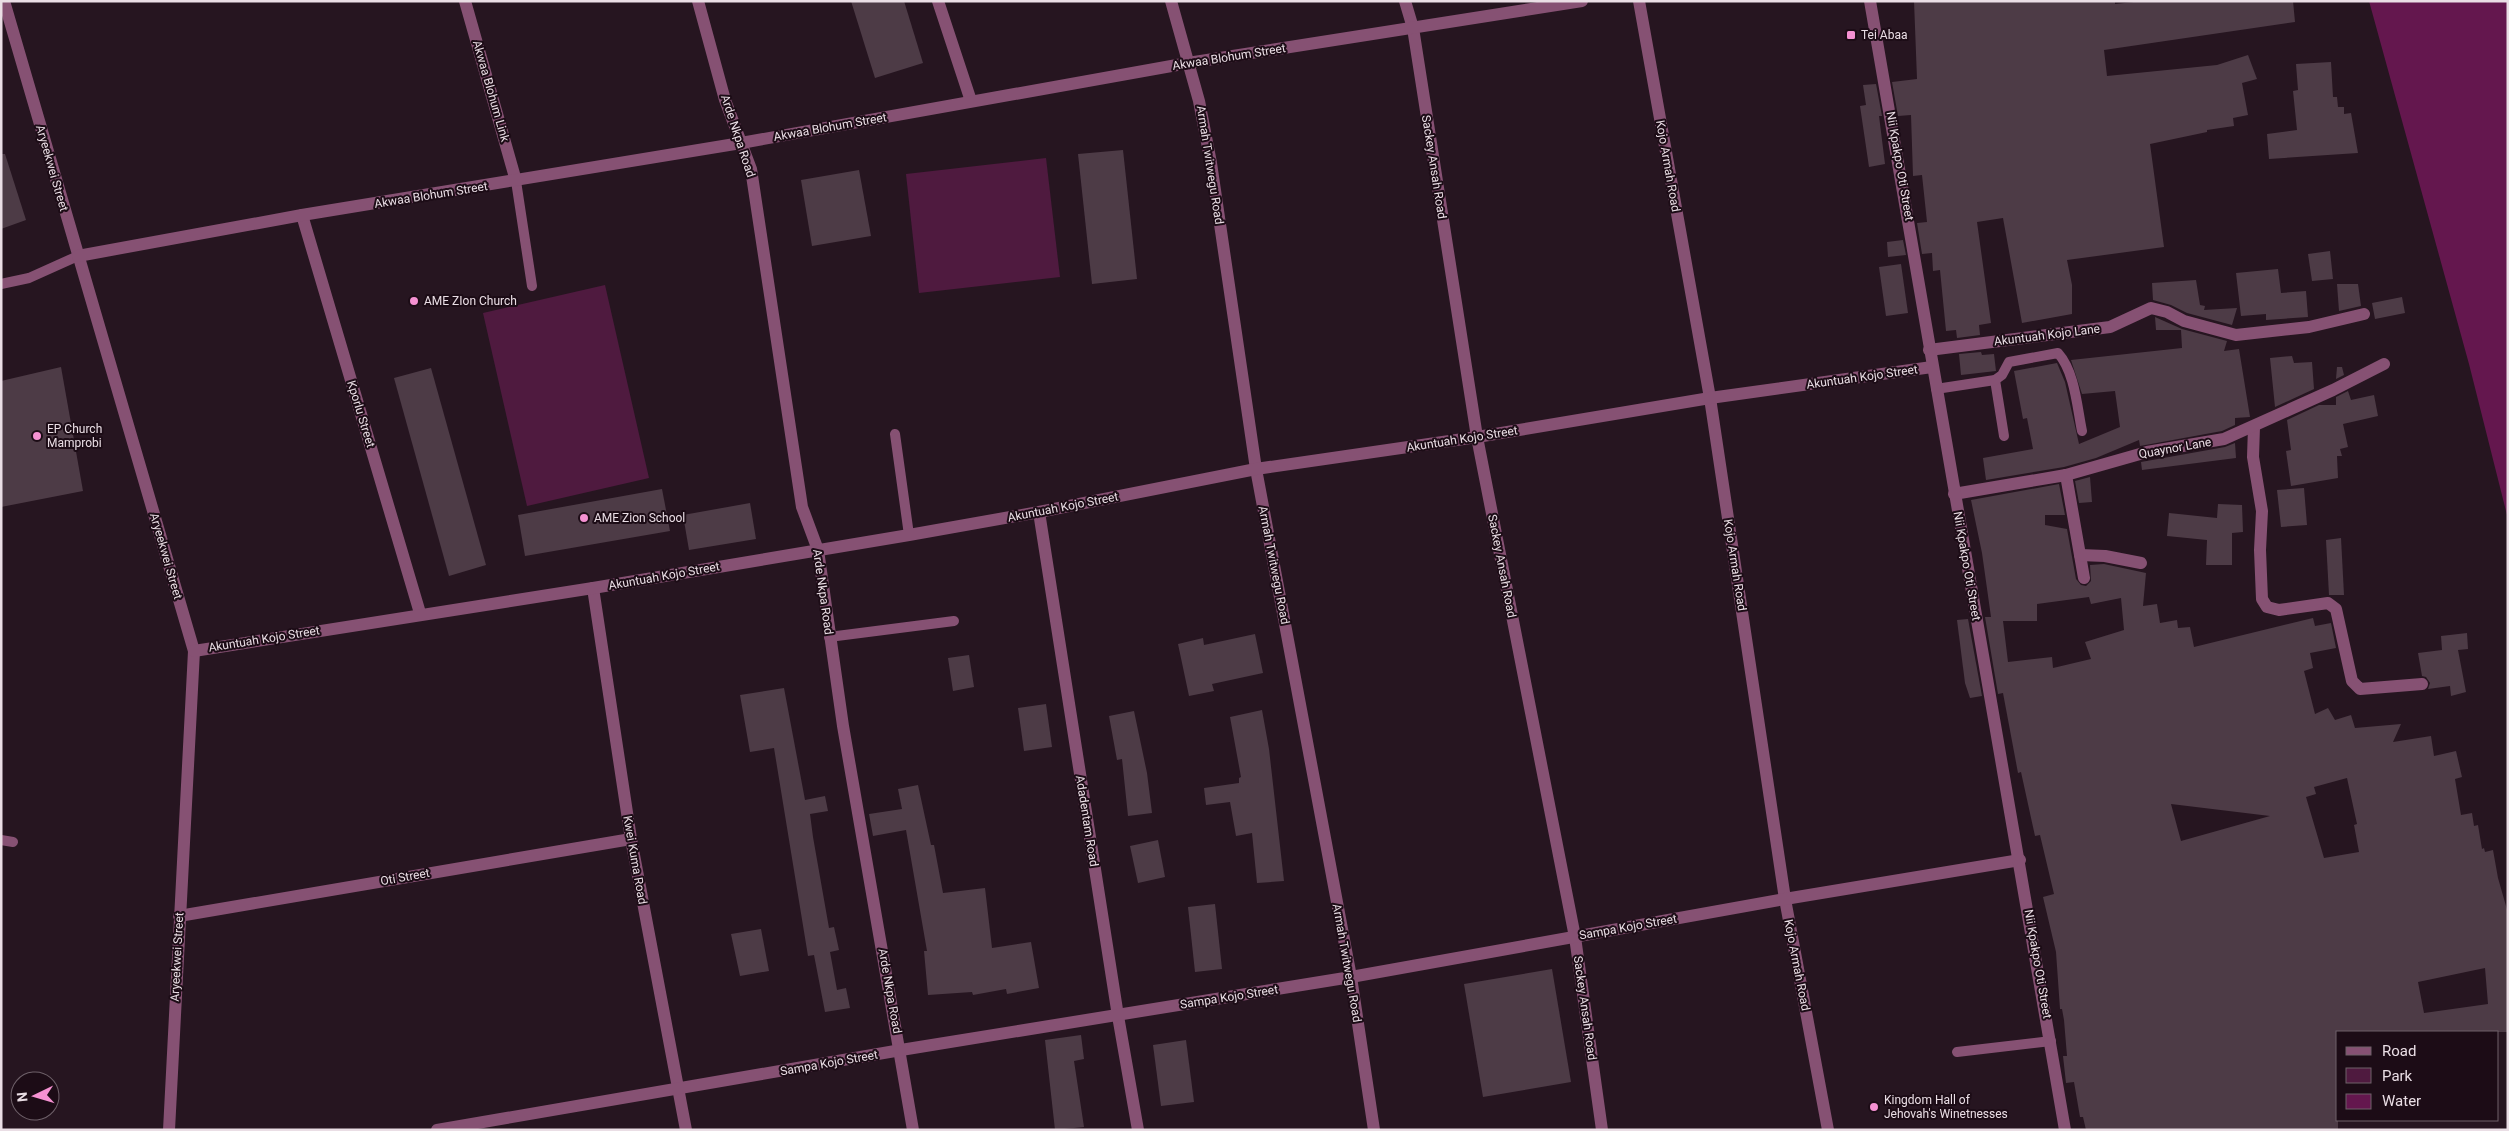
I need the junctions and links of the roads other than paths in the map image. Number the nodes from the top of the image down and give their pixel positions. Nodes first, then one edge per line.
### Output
1 (4, 1) edge
2 (466, 1) edge
3 (698, 1) edge
4 (938, 1) edge
5 (1171, 1) edge
6 (1405, 1) edge
7 (1582, 1) edge
8 (1638, 1) edge
9 (1870, 1) edge
10 (1413, 28) junction
11 (1188, 63) junction
12 (971, 101) junction
13 (741, 143) junction
14 (516, 181) junction
15 (302, 215) junction
16 (78, 256) junction
17 (1, 284) edge
18 (532, 286) dead end
19 (2364, 314) dead end
20 (1929, 350) junction
21 (2384, 364) dead end
22 (1932, 367) junction
23 (1995, 380) junction
24 (1936, 389) junction
25 (1710, 398) junction
26 (2254, 427) junction
27 (2082, 432) dead end
28 (895, 434) dead end
29 (2004, 436) dead end
30 (1477, 437) junction
31 (1256, 469) junction
32 (2066, 475) junction
33 (1954, 494) junction
34 (1039, 512) junction
35 (909, 535) junction
36 (818, 550) junction
37 (2080, 555) junction
38 (2141, 563) dead end
39 (2084, 578) dead end
40 (593, 588) junction
41 (420, 614) junction
42 (954, 621) dead end
43 (829, 638) junction
44 (194, 651) junction
45 (2422, 684) dead end
46 (631, 839) junction
47 (1, 840) edge
48 (13, 842) dead end
49 (2020, 860) junction
50 (1785, 899) junction
51 (179, 916) junction
52 (1575, 937) junction
53 (1351, 977) junction
54 (1118, 1016) junction
55 (2051, 1040) junction
56 (901, 1050) junction
57 (1957, 1052) dead end
58 (680, 1089) junction
59 (169, 1130) edge
60 (437, 1130) edge
61 (686, 1130) edge
62 (913, 1130) edge
63 (1138, 1130) edge
64 (1374, 1130) edge
65 (1602, 1130) edge
66 (1828, 1130) edge
67 (2065, 1130) edge

1 - 16 street, Aryeekwei Street
2 - 14 street, Akwaa Blohum Link
3 - 13 street, Arde Nkpa Road
4 - 12 street
5 - 11 street, Armah Twitwegu Road
6 - 10 street, Sackey Ansah Road
7 - 10 street, Akwaa Blohum Street
8 - 25 street, Kojo Armah Road
9 - 20 street, Nii Kpakpo Oti Street
10 - 11 street, Akwaa Blohum Street
10 - 30 street, Sackey Ansah Road
11 - 12 street, Akwaa Blohum Street
11 - 31 street, Armah Twitwegu Road
12 - 13 street, Akwaa Blohum Street
13 - 14 street, Akwaa Blohum Street
13 - 36 street, Arde Nkpa Road
14 - 15 street, Akwaa Blohum Street
14 - 18 lane
15 - 16 street, Akwaa Blohum Street
15 - 41 street, Kporlu Street
16 - 17 lane
16 - 44 street, Aryeekwei Street
19 - 20 street, Akuntuah Kojo Lane
20 - 22 street, Nii Kpakpo Oti Street
21 - 26 street, Quaynor Lane
22 - 24 street, Nii Kpakpo Oti Street
22 - 25 street, Akuntuah Kojo Street
23 - 24 lane
23 - 27 lane
23 - 29 lane
24 - 33 street, Nii Kpakpo Oti Street
25 - 30 street, Akuntuah Kojo Street
25 - 50 street, Kojo Armah Road
26 - 32 street, Quaynor Lane
26 - 45 street
28 - 35 lane
30 - 31 street, Akuntuah Kojo Street
30 - 52 street, Sackey Ansah Road
31 - 34 street, Akuntuah Kojo Street
31 - 53 street, Armah Twitwegu Road
32 - 33 street, Quaynor Lane
32 - 37 street
33 - 49 street, Nii Kpakpo Oti Street
34 - 35 street, Akuntuah Kojo Street
34 - 54 street, Adadentam Road
35 - 36 street, Akuntuah Kojo Street
36 - 40 street, Akuntuah Kojo Street
36 - 43 street, Arde Nkpa Road
37 - 38 street
37 - 39 street
40 - 41 street, Akuntuah Kojo Street
40 - 46 street, Kwei Kuma Road
41 - 44 street, Akuntuah Kojo Street
42 - 43 lane
43 - 56 street, Arde Nkpa Road
44 - 51 street, Aryeekwei Street
46 - 51 street, Oti Street
46 - 58 street, Kwei Kuma Road
47 - 48 lane
49 - 50 street, Sampa Kojo Street
49 - 55 street, Nii Kpakpo Oti Street
50 - 52 street, Sampa Kojo Street
50 - 66 street, Kojo Armah Road
51 - 59 street, Aryeekwei Street
52 - 53 street, Sampa Kojo Street
52 - 65 street, Sackey Ansah Road
53 - 54 street, Sampa Kojo Street
53 - 64 street, Armah Twitwegu Road
54 - 56 street, Sampa Kojo Street
54 - 63 street, Adadentam Road
55 - 57 lane
55 - 67 street, Nii Kpakpo Oti Street
56 - 58 street, Sampa Kojo Street
56 - 62 street, Arde Nkpa Road
58 - 60 street, Sampa Kojo Street
58 - 61 street, Kwei Kuma Road

